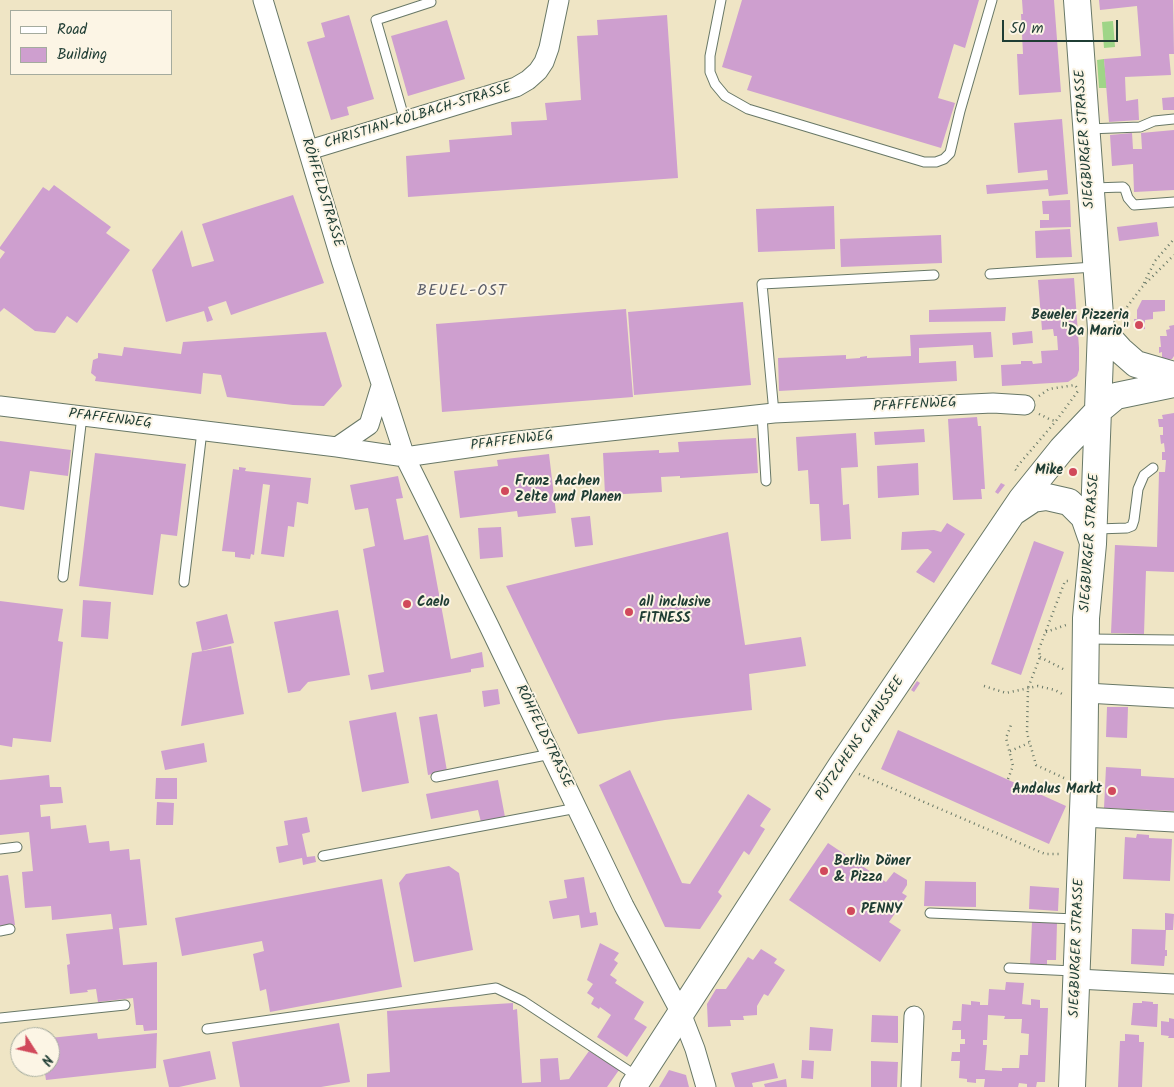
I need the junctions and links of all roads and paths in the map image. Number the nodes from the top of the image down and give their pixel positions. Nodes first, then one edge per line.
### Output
1 (264, 0) edge
2 (559, 0) edge
3 (721, 0) edge
4 (992, 0) edge
5 (1076, 0) edge
6 (431, 2) dead end
7 (1174, 119) edge
8 (405, 121) junction
9 (1086, 129) junction
10 (309, 150) junction
11 (1090, 188) junction
12 (1174, 202) edge
13 (1174, 239) edge
14 (1174, 255) edge
15 (1096, 267) junction
16 (990, 274) dead end
17 (934, 276) dead end
18 (1142, 287) junction
19 (1110, 323) junction
20 (1174, 375) edge
21 (1174, 384) edge
22 (381, 386) junction
23 (1025, 405) joint
24 (0, 406) edge
25 (1098, 411) junction
26 (768, 414) junction
27 (82, 416) junction
28 (202, 431) junction
29 (337, 447) junction
30 (404, 457) junction
31 (1153, 468) dead end
32 (1016, 470) dead end
33 (766, 481) dead end
34 (1014, 511) junction
35 (1094, 536) junction
36 (63, 577) dead end
37 (1091, 580) junction
38 (184, 582) dead end
39 (1086, 639) junction
40 (1174, 640) edge
41 (984, 686) dead end
42 (1028, 688) junction
43 (1174, 698) edge
44 (1086, 700) junction
45 (1011, 725) dead end
46 (1030, 743) junction
47 (1010, 751) junction
48 (551, 754) junction
49 (841, 766) junction
50 (436, 777) dead end
51 (1008, 780) dead end
52 (1084, 785) junction
53 (577, 808) junction
54 (1083, 817) junction
55 (1174, 822) edge
56 (17, 847) dead end
57 (0, 849) edge
58 (1081, 854) junction
59 (323, 856) dead end
60 (930, 913) dead end
61 (1079, 920) junction
62 (10, 929) dead end
63 (0, 931) edge
64 (1009, 968) dead end
65 (1077, 975) junction
66 (1174, 984) edge
67 (125, 1005) dead end
68 (681, 1013) junction
69 (914, 1016) dead end
70 (0, 1018) edge
71 (207, 1030) dead end
72 (636, 1082) edge
73 (706, 1087) edge
74 (911, 1087) edge
75 (1072, 1087) edge

1 - 10 street, RÖHFELDSTRASSE
2 - 8 street, CHRISTIAN-KÖLBACH-STRASSE
3 - 4 lane
5 - 9 street, SIEGBURGER STRASSE
6 - 8 lane
7 - 9 lane
8 - 10 street, CHRISTIAN-KÖLBACH-STRASSE
9 - 11 street, SIEGBURGER STRASSE
10 - 22 street, RÖHFELDSTRASSE
11 - 12 lane
11 - 15 street, SIEGBURGER STRASSE
13 - 18 path
14 - 18 path
15 - 16 lane
15 - 19 street, SIEGBURGER STRASSE
17 - 26 lane
18 - 19 path
19 - 20 street
19 - 25 street, SIEGBURGER STRASSE
21 - 25 street, PÜTZCHENS CHAUSSEE
22 - 29 street
22 - 30 street, RÖHFELDSTRASSE
23 - 26 street, PFAFFENWEG
23 - 32 path
24 - 27 street, PFAFFENWEG
25 - 34 street, PÜTZCHENS CHAUSSEE
25 - 35 street, SIEGBURGER STRASSE
26 - 30 street, PFAFFENWEG
26 - 33 lane
27 - 28 street, PFAFFENWEG
27 - 36 lane
28 - 29 street, PFAFFENWEG
28 - 38 lane
29 - 30 street, PFAFFENWEG
30 - 48 street, RÖHFELDSTRASSE
31 - 35 lane
34 - 35 street
34 - 49 street, PÜTZCHENS CHAUSSEE
35 - 37 street, SIEGBURGER STRASSE
37 - 39 street, SIEGBURGER STRASSE
37 - 42 path
39 - 40 lane
39 - 44 street, SIEGBURGER STRASSE
41 - 42 path
42 - 44 path
42 - 46 path
43 - 44 street
44 - 52 street, SIEGBURGER STRASSE
45 - 47 path
46 - 47 path
46 - 52 path
47 - 51 path
48 - 50 lane
48 - 53 street, RÖHFELDSTRASSE
49 - 58 path
49 - 68 street, PÜTZCHENS CHAUSSEE
52 - 54 street, SIEGBURGER STRASSE
53 - 59 lane
53 - 68 street, RÖHFELDSTRASSE
54 - 55 street
54 - 58 street, SIEGBURGER STRASSE
56 - 57 lane
58 - 61 street, SIEGBURGER STRASSE
60 - 61 lane
61 - 65 street, SIEGBURGER STRASSE
62 - 63 lane
64 - 65 lane
65 - 66 street
65 - 75 street, SIEGBURGER STRASSE
67 - 70 lane
68 - 72 street, PÜTZCHENS CHAUSSEE
68 - 73 street, RÖHFELDSTRASSE
69 - 74 street
71 - 72 lane, PÜTZCHENS CHAUSSEE

